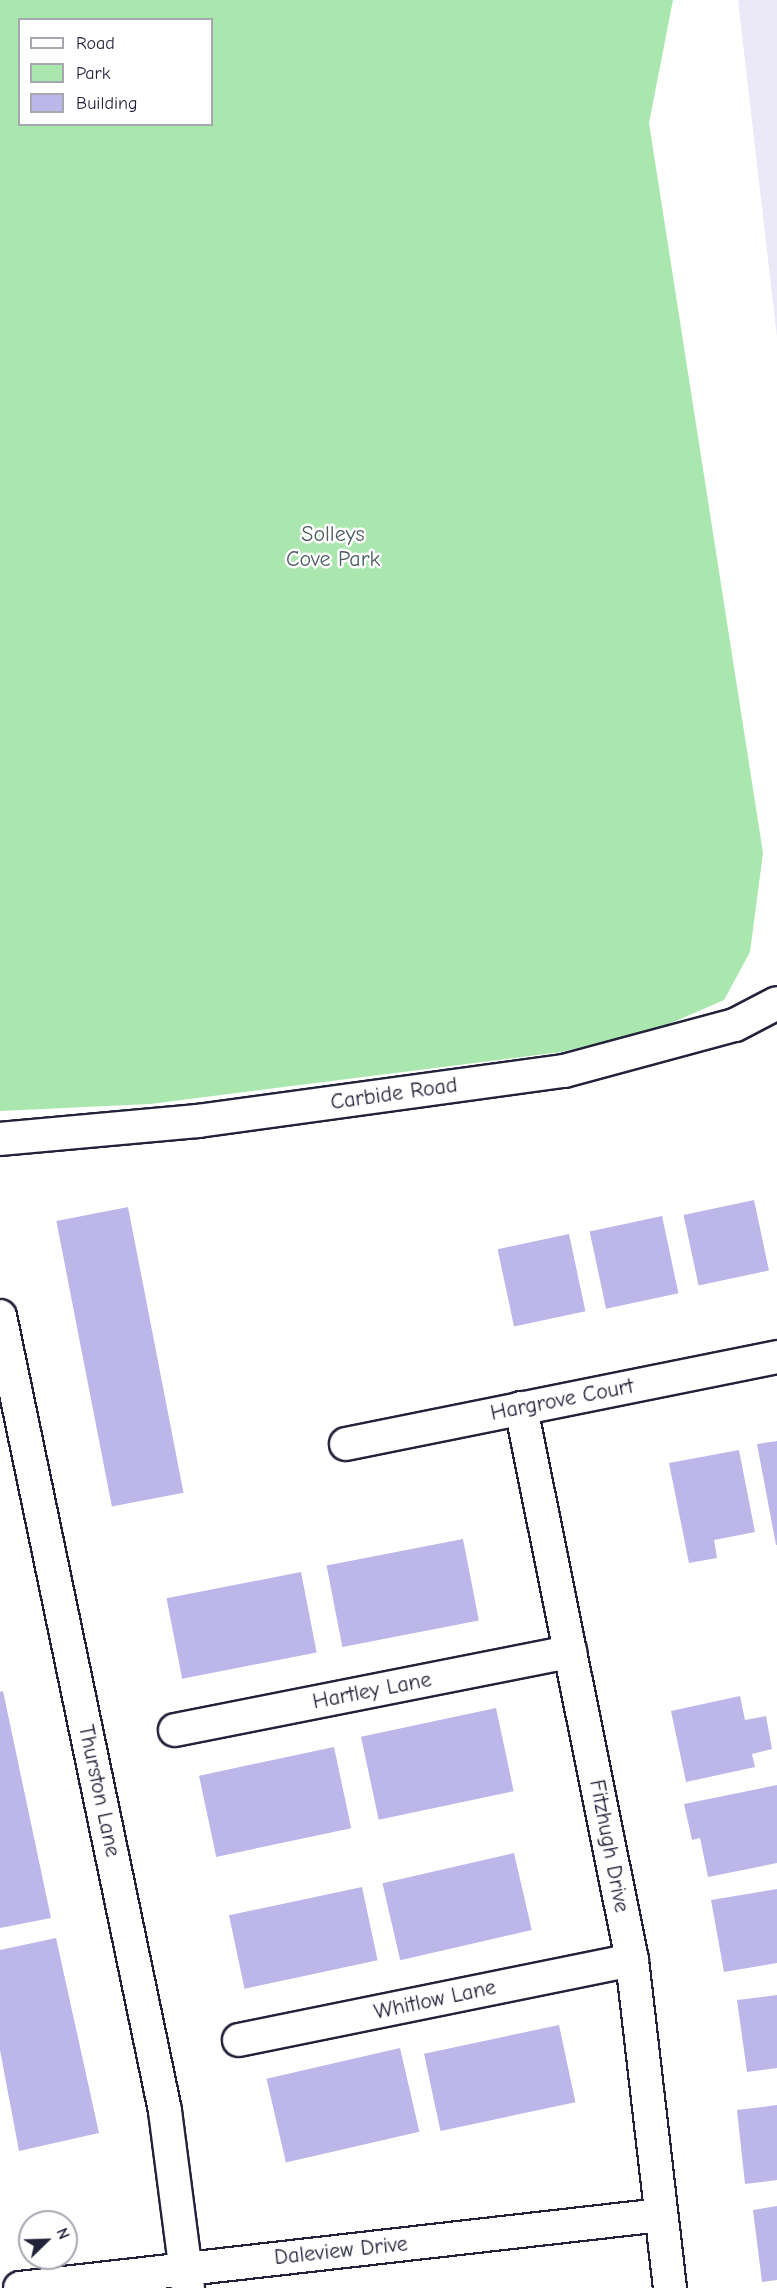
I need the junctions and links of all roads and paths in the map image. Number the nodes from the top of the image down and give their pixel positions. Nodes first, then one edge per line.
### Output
1 (777, 1003) edge
2 (0, 1139) edge
3 (1, 1325) edge
4 (777, 1357) edge
5 (520, 1408) junction
6 (346, 1444) dead end
7 (570, 1652) junction
8 (175, 1730) dead end
9 (632, 1960) junction
10 (239, 2040) dead end
11 (661, 2215) junction
12 (187, 2278) edge
13 (20, 2288) edge
14 (670, 2288) edge

1 - 2 street, Carbide Road
3 - 12 street, Thurston Lane
4 - 5 street, Hargrove Court
5 - 6 street, Hargrove Court
5 - 7 street, Fitzhugh Drive
7 - 8 street, Hartley Lane
7 - 9 street, Fitzhugh Drive
9 - 10 street, Whitlow Lane
9 - 11 street, Fitzhugh Drive
11 - 12 street, Daleview Drive
11 - 14 street, Fitzhugh Drive
12 - 13 street, Daleview Drive

